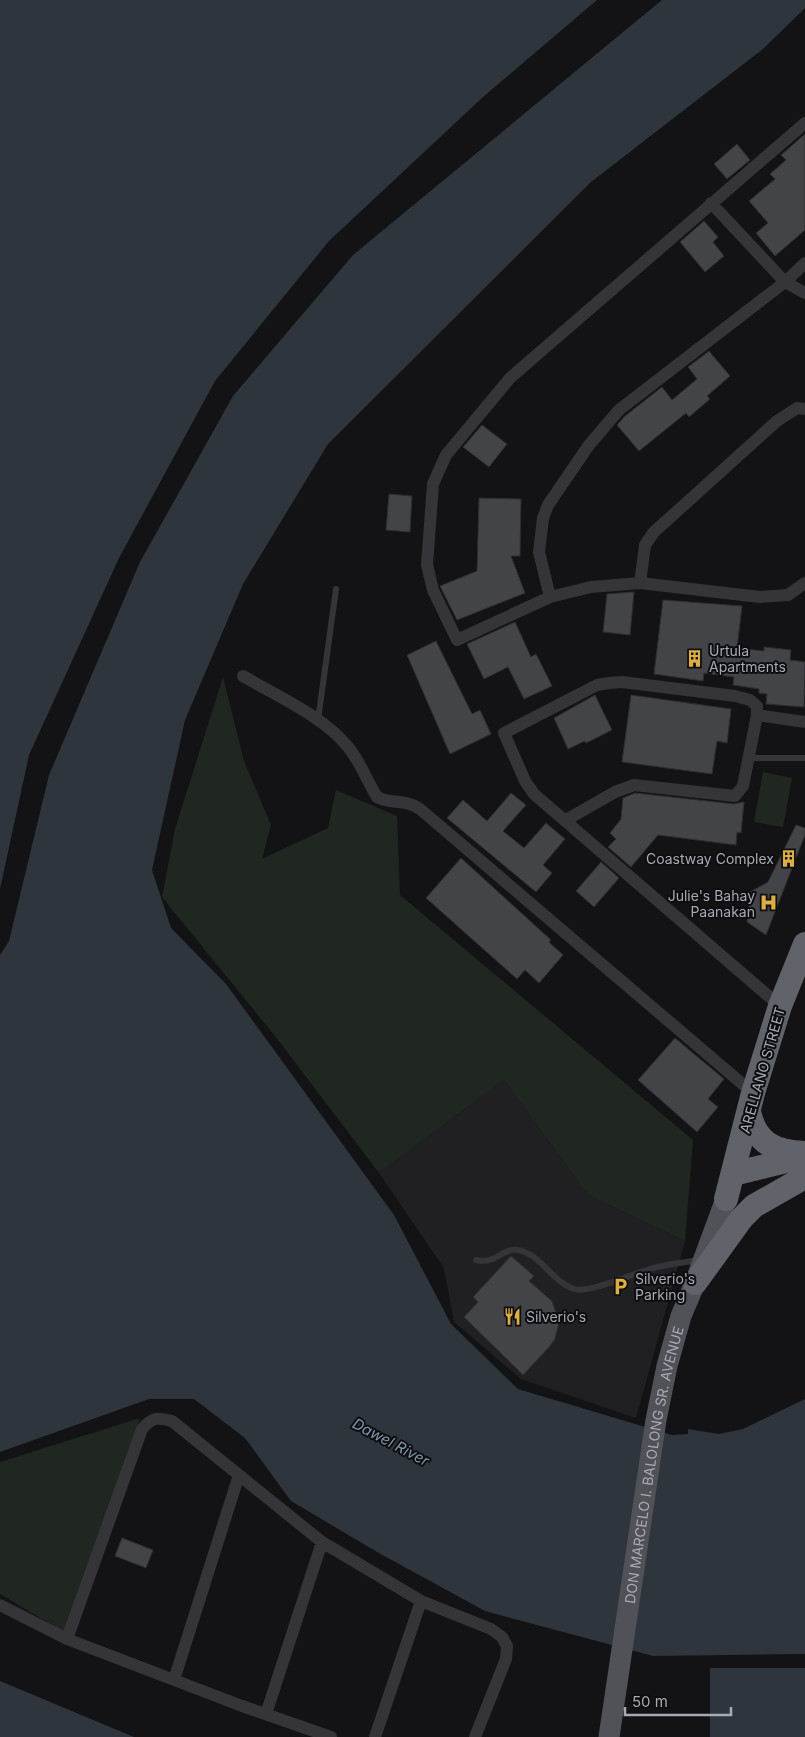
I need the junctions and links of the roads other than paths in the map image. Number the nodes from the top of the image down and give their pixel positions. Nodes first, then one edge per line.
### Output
1 (805, 123) edge
2 (711, 203) junction
3 (805, 263) edge
4 (785, 282) junction
5 (805, 293) edge
6 (805, 409) edge
7 (640, 583) junction
8 (805, 583) edge
9 (336, 589) dead end
10 (550, 598) junction
11 (243, 676) dead end
12 (757, 715) junction
13 (318, 721) junction
14 (805, 722) edge
15 (750, 758) junction
16 (805, 758) edge
17 (566, 820) junction
18 (805, 944) edge
19 (780, 1006) junction
20 (751, 1102) junction
21 (805, 1155) edge
22 (805, 1172) edge
23 (733, 1174) junction
24 (805, 1178) edge
25 (726, 1199) junction
26 (704, 1258) junction
27 (476, 1260) dead end
28 (695, 1283) junction
29 (240, 1475) junction
30 (322, 1542) junction
31 (421, 1601) junction
32 (0, 1605) edge
33 (67, 1639) junction
34 (174, 1680) junction
35 (266, 1714) junction
36 (610, 1732) edge
37 (331, 1737) edge
38 (375, 1737) edge
39 (475, 1737) edge

1 - 2 street
2 - 4 street
2 - 10 street
3 - 4 street
4 - 5 street
4 - 10 street
6 - 7 street
7 - 8 street
7 - 10 street
9 - 13 lane
11 - 13 street
12 - 14 street
12 - 15 street
12 - 17 street
13 - 20 street
15 - 16 lane
15 - 17 street
17 - 19 street
18 - 19 highway, ARELLANO STREET
19 - 20 highway, ARELLANO STREET
20 - 21 highway
20 - 23 highway, ARELLANO STREET
21 - 23 highway
22 - 25 highway
23 - 25 highway, ARELLANO STREET
24 - 28 highway
25 - 26 main road, DON MARCELO I. BALOLONG SR. AVENUE
26 - 27 lane
26 - 28 main road, DON MARCELO I. BALOLONG SR. AVENUE
28 - 36 main road, DON MARCELO I. BALOLONG SR. AVENUE
29 - 30 street
29 - 33 street
29 - 34 street
30 - 31 street
30 - 35 street
31 - 38 street
31 - 39 street
32 - 33 street
33 - 34 street
34 - 35 street
35 - 37 street

